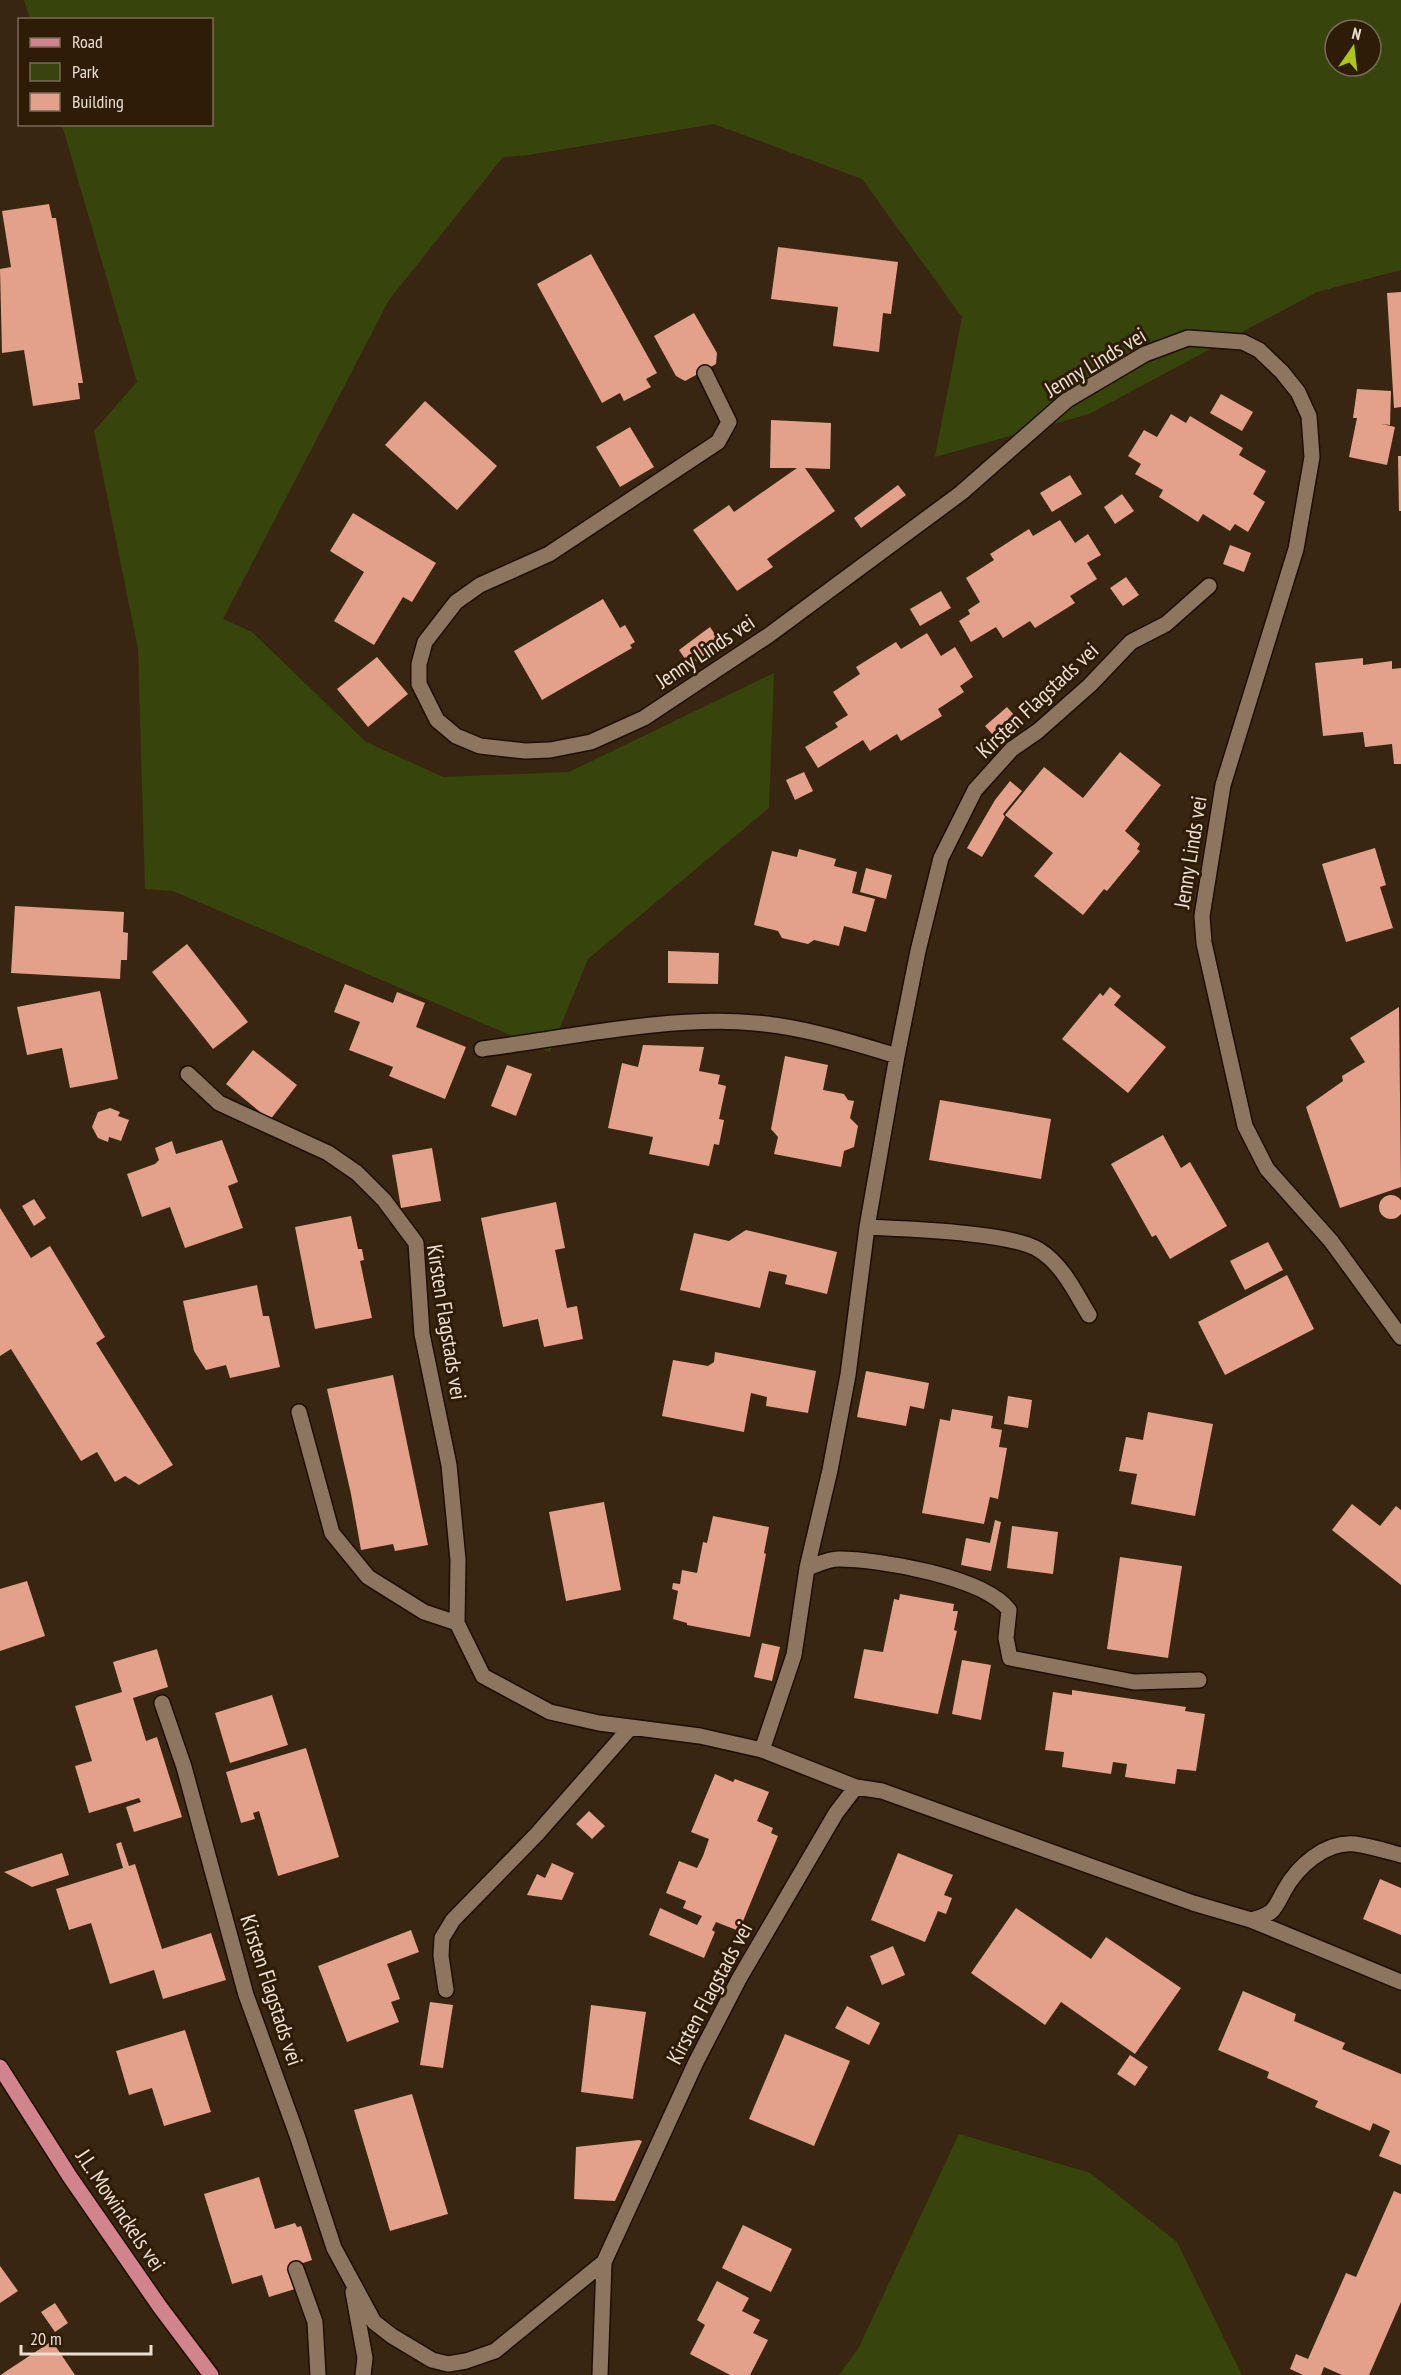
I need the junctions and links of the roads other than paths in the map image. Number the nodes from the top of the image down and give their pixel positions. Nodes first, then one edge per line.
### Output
1 (705, 373) dead end
2 (1209, 586) dead end
3 (482, 1049) dead end
4 (897, 1056) junction
5 (188, 1074) dead end
6 (867, 1227) junction
7 (1089, 1315) dead end
8 (1401, 1337) edge
9 (299, 1412) dead end
10 (807, 1568) junction
11 (457, 1623) junction
12 (1199, 1680) dead end
13 (162, 1703) dead end
14 (630, 1728) junction
15 (762, 1749) junction
16 (856, 1787) junction
17 (1401, 1855) edge
18 (1251, 1920) junction
19 (1401, 1982) edge
20 (446, 1990) dead end
21 (0, 2067) edge
22 (604, 2262) junction
23 (296, 2269) dead end
24 (353, 2286) junction
25 (212, 2375) edge
26 (318, 2375) edge
27 (363, 2375) edge
28 (600, 2375) edge

1 - 8 street, Jenny Linds vei
2 - 4 street, Kirsten Flagstads vei
3 - 4 street
4 - 6 street, Kirsten Flagstads vei
5 - 11 street, Kirsten Flagstads vei
6 - 7 street
6 - 10 street, Kirsten Flagstads vei
9 - 11 street
10 - 12 street
10 - 15 street, Kirsten Flagstads vei
11 - 14 street, Kirsten Flagstads vei
13 - 24 street, Kirsten Flagstads vei
14 - 15 street, Kirsten Flagstads vei
14 - 20 street
15 - 16 street, Kirsten Flagstads vei
16 - 18 street, Kirsten Flagstads vei
16 - 22 street, Kirsten Flagstads vei
17 - 18 street
18 - 19 street, Kirsten Flagstads vei
21 - 25 main road, J.L. Mowinckels vei
22 - 24 street, Kirsten Flagstads vei
22 - 28 street, Kirsten Flagstads vei
23 - 26 street
24 - 27 street, Kirsten Flagstads vei

